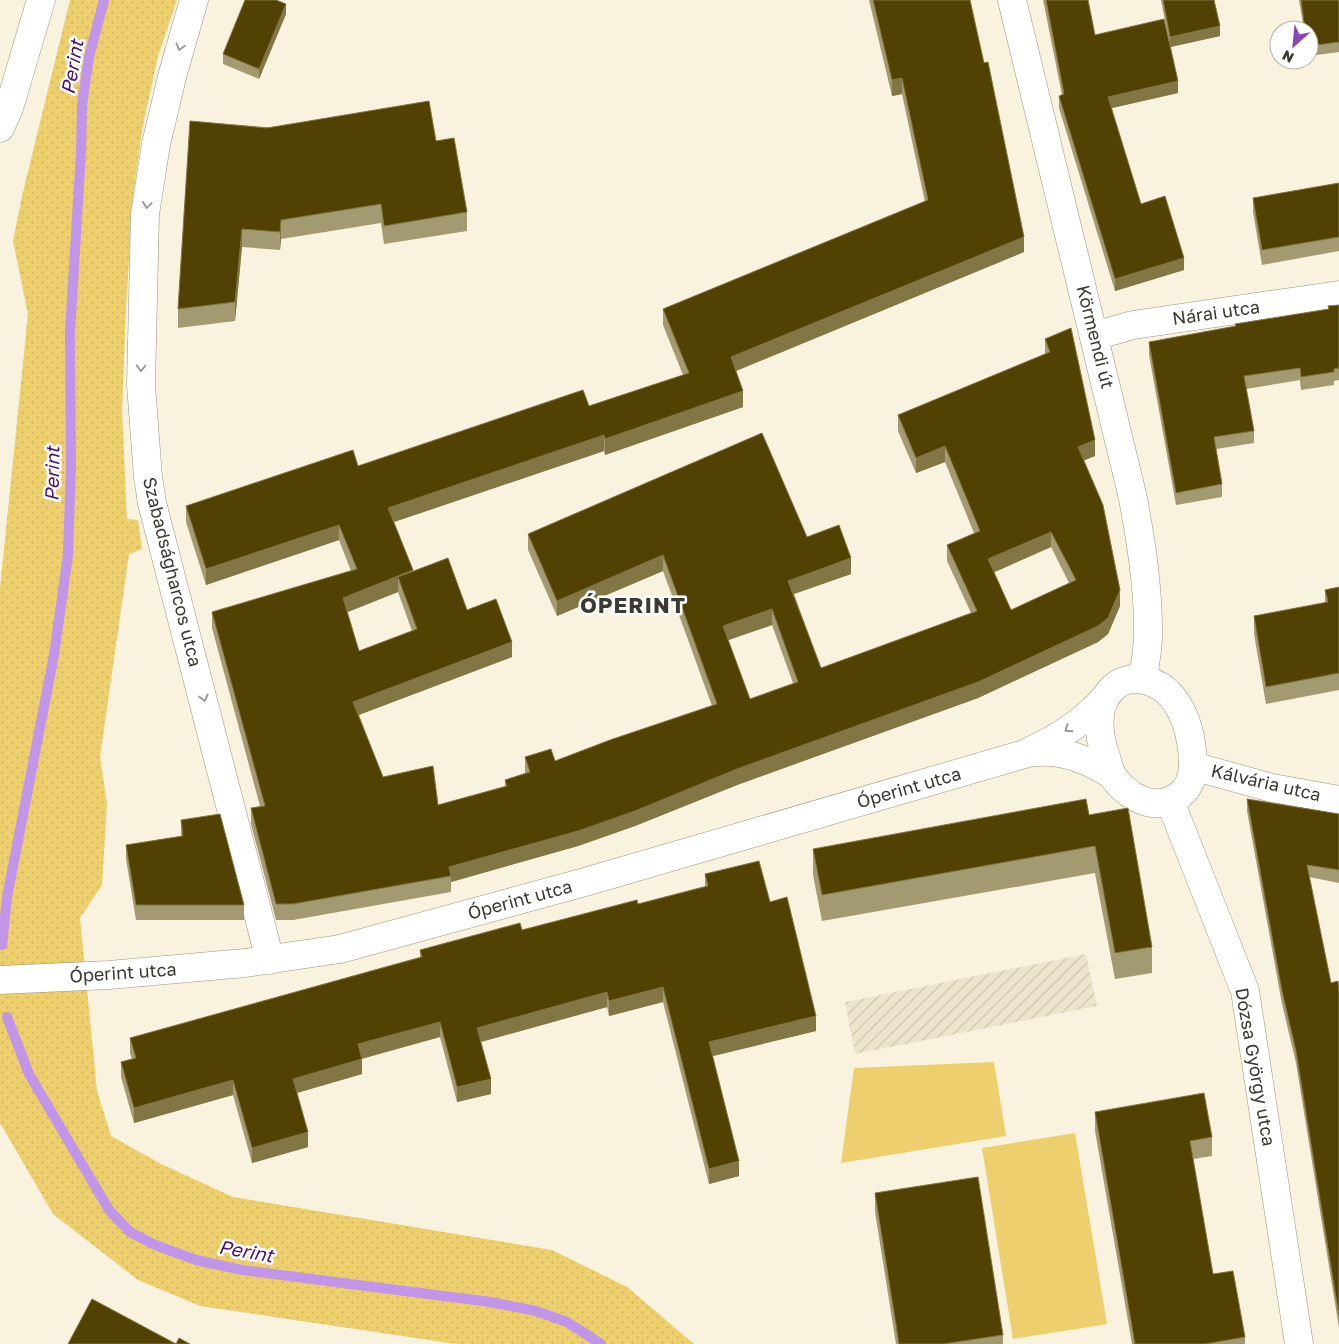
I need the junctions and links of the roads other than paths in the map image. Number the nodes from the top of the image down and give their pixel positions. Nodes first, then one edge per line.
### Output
1 (41, 0) edge
2 (194, 0) edge
3 (1012, 0) edge
4 (0, 128) edge
5 (1339, 295) edge
6 (1094, 336) junction
7 (1143, 679) junction
8 (1104, 699) junction
9 (1028, 753) junction
10 (1193, 766) junction
11 (1112, 774) junction
12 (1339, 800) edge
13 (1170, 801) junction
14 (270, 960) junction
15 (0, 980) edge
16 (1299, 1344) edge

1 - 4 street
2 -> 14 street, Szabadságharcos utca
3 - 6 street, Körmendi út
5 - 6 street, Nárai utca
6 - 7 street, Körmendi út
7 - 8 street
7 - 10 street
8 -> 9 street, Óperint utca
8 - 11 street
9 - 11 street, Óperint utca
9 - 14 street, Óperint utca
10 - 12 street, Kálvária utca
10 - 13 street
11 - 13 street
13 - 16 street, Dózsa György utca
14 - 15 street, Óperint utca

